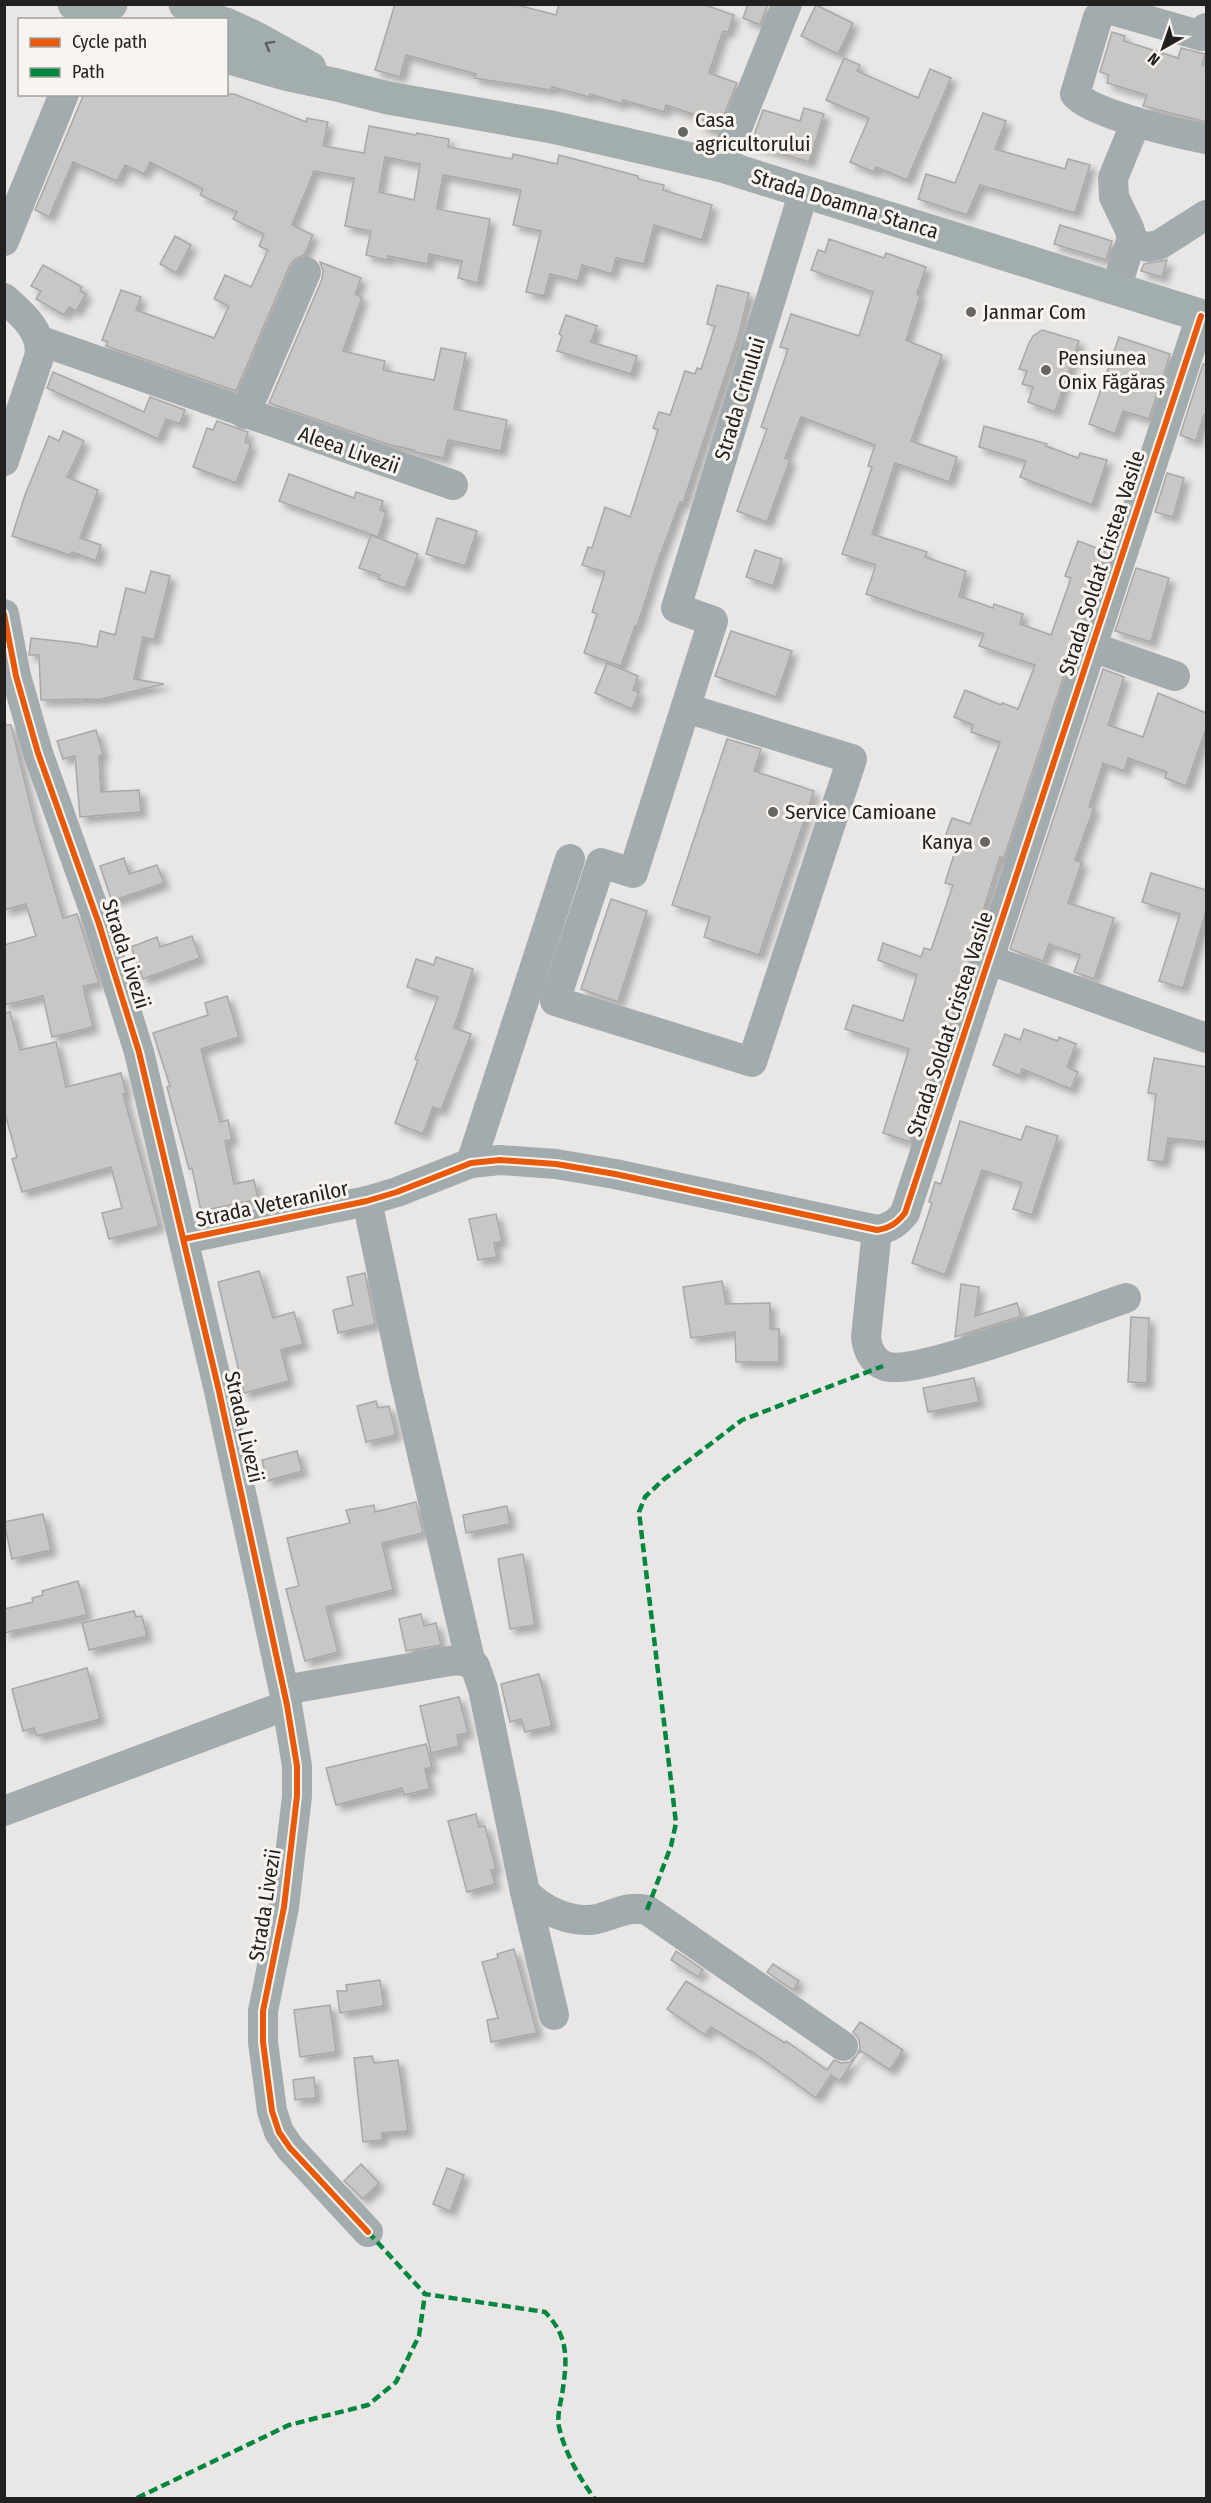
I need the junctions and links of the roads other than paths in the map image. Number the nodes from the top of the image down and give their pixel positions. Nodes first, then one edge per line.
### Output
1 (185, 4) edge
2 (787, 4) edge
3 (1126, 9) edge
4 (212, 18) edge
5 (228, 25) edge
6 (1205, 34) edge
7 (228, 58) edge
8 (337, 85) junction
9 (63, 96) edge
10 (1136, 122) junction
11 (1206, 139) edge
12 (722, 166) junction
13 (804, 191) junction
14 (1206, 214) edge
15 (4, 241) edge
16 (1131, 243) junction
17 (306, 272) dead end
18 (1116, 289) junction
19 (4, 298) edge
20 (1204, 316) edge
21 (41, 341) junction
22 (245, 414) junction
23 (4, 461) edge
24 (453, 485) dead end
25 (6, 631) edge
26 (1092, 647) junction
27 (1175, 676) dead end
28 (687, 708) junction
29 (570, 859) dead end
30 (990, 960) junction
31 (1206, 1038) edge
32 (471, 1164) junction
33 (367, 1201) junction
34 (877, 1230) junction
35 (183, 1239) junction
36 (1126, 1298) dead end
37 (471, 1664) junction
38 (286, 1697) junction
39 (4, 1810) edge
40 (525, 1892) junction
41 (554, 2015) dead end
42 (843, 2046) dead end
43 (368, 2232) dead end

1 - 4 main road
2 - 12 street
3 - 6 street
3 - 10 street
8 -> 5 main road, Strada Doamna Stanca
7 - 8 main road, Strada Doamna Stanca
8 - 12 main road, Strada Doamna Stanca
9 - 15 street
10 - 11 street
10 - 16 street
12 - 13 main road, Strada Doamna Stanca
13 - 18 main road, Strada Doamna Stanca
13 - 28 street, Strada Crinului
14 - 16 street
16 - 18 street
17 - 22 street
18 - 20 main road, Strada Doamna Stanca
19 - 21 street
20 - 26 street, Strada Soldat Cristea Vasile
21 - 22 street, Aleea Livezii
21 - 23 street
22 - 24 street, Aleea Livezii
25 - 35 street, Strada Livezii
26 - 27 street
26 - 30 street, Strada Soldat Cristea Vasile
28 - 28 street
29 - 32 street
30 - 31 street
30 - 34 street, Strada Soldat Cristea Vasile
32 - 33 street
32 - 34 street
33 - 35 street, Strada Veteranilor
33 - 37 street, Strada Veteranilor
34 - 36 street
35 - 38 street, Strada Livezii
37 - 38 street
37 - 40 street, Strada Veteranilor
38 - 39 street
38 - 43 street, Strada Livezii
40 - 41 street, Strada Veteranilor
40 - 42 street

